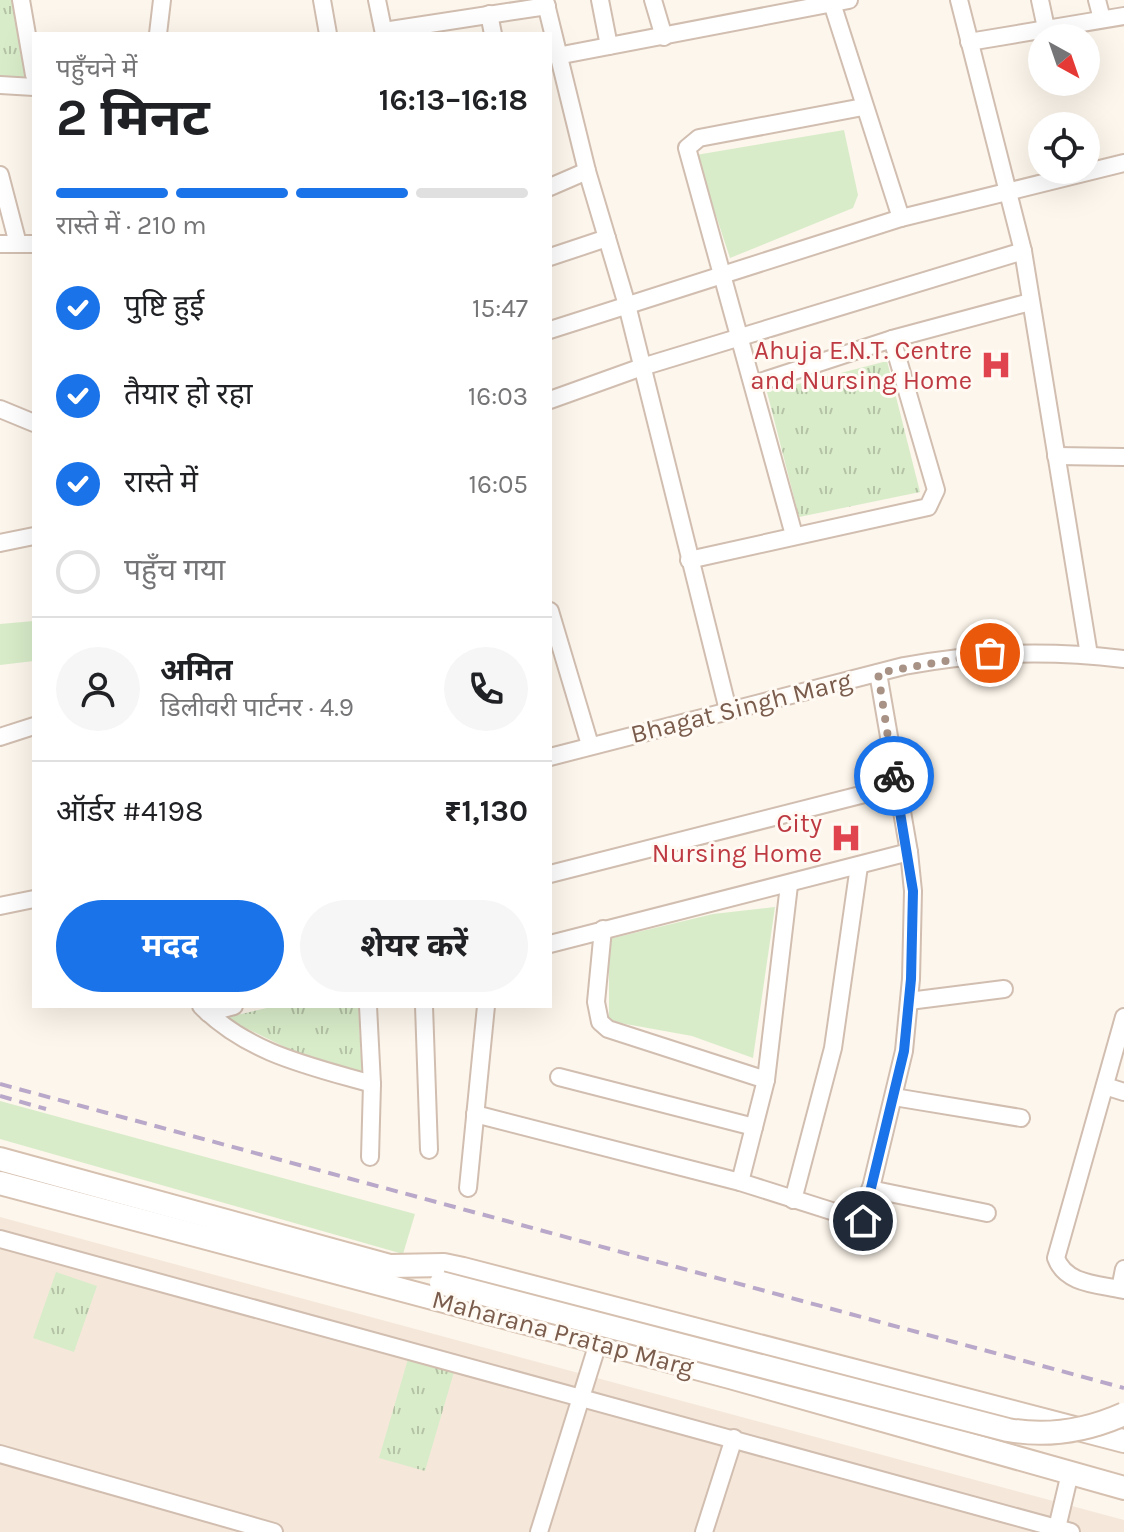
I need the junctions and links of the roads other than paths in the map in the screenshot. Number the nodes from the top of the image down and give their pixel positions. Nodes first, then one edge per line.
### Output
1 (21, 0) edge
2 (162, 0) edge
3 (322, 0) edge
4 (377, 0) edge
5 (600, 0) edge
6 (653, 0) edge
7 (959, 0) edge
8 (1040, 0) edge
9 (1097, 0) edge
10 (837, 1) edge
11 (546, 3) edge
12 (489, 14) junction
13 (1124, 16) edge
14 (1102, 19) junction
15 (1045, 24) edge
16 (1071, 24) edge
17 (440, 28) edge
18 (1028, 31) edge
19 (158, 32) edge
20 (328, 32) edge
21 (384, 32) edge
22 (493, 32) edge
23 (30, 34) edge
24 (664, 37) junction
25 (969, 42) junction
26 (609, 46) junction
27 (32, 54) edge
28 (557, 56) junction
29 (0, 85) edge
30 (32, 87) edge
31 (863, 107) junction
32 (1124, 163) edge
33 (587, 171) junction
34 (0, 175) edge
35 (552, 186) edge
36 (1009, 189) junction
37 (901, 218) junction
38 (607, 238) junction
39 (0, 244) edge
40 (26, 244) edge
41 (1023, 251) junction
42 (552, 256) edge
43 (722, 273) junction
44 (1030, 302) junction
45 (627, 305) junction
46 (552, 329) edge
47 (741, 336) junction
48 (892, 339) junction
49 (642, 367) junction
50 (754, 384) junction
51 (552, 399) edge
52 (0, 409) edge
53 (32, 422) edge
54 (1056, 456) junction
55 (1124, 457) edge
56 (794, 535) junction
57 (32, 536) edge
58 (0, 543) edge
59 (689, 560) junction
60 (554, 642) edge
61 (1089, 655) junction
62 (1124, 659) edge
63 (878, 673) junction
64 (728, 710) junction
65 (32, 727) edge
66 (0, 737) edge
67 (590, 745) junction
68 (552, 756) edge
69 (896, 786) junction
70 (909, 852) junction
71 (859, 866) junction
72 (552, 873) edge
73 (789, 885) junction
74 (32, 899) edge
75 (0, 906) edge
76 (603, 929) junction
77 (552, 943) edge
78 (1004, 989) dead end
79 (909, 1001) junction
80 (368, 1008) edge
81 (424, 1008) edge
82 (486, 1008) edge
83 (205, 1010) edge
84 (1124, 1017) edge
85 (559, 1077) dead end
86 (766, 1080) junction
87 (372, 1084) junction
88 (1105, 1086) junction
89 (1124, 1092) edge
90 (894, 1097) junction
91 (475, 1114) junction
92 (1021, 1118) dead end
93 (754, 1127) junction
94 (429, 1150) dead end
95 (370, 1157) dead end
96 (0, 1159) edge
97 (740, 1182) junction
98 (0, 1183) edge
99 (468, 1188) dead end
100 (870, 1189) junction
101 (793, 1200) junction
102 (113, 1202) junction
103 (987, 1213) dead end
104 (0, 1239) edge
105 (402, 1267) junction
106 (1124, 1269) edge
107 (1122, 1289) edge
108 (598, 1343) junction
109 (581, 1396) junction
110 (1124, 1414) edge
111 (1035, 1418) junction
112 (734, 1438) junction
113 (1124, 1441) edge
114 (0, 1454) edge
115 (1025, 1460) junction
116 (1070, 1473) junction
117 (1124, 1488) edge
118 (217, 1524) edge
119 (1064, 1530) edge
120 (274, 1532) edge
121 (539, 1532) edge
122 (704, 1532) edge

1 - 23 street
2 - 19 street
3 - 20 street
4 - 21 street
5 - 26 street
6 - 24 street
7 - 25 street
8 - 15 street
9 - 14 street
10 - 24 street
10 - 31 street
11 - 12 street
11 - 28 street
12 - 17 street
12 - 22 street
13 - 14 street
14 - 16 street
17 - 21 street
18 - 25 street
23 - 27 street
24 - 26 street
25 - 36 street
26 - 28 street
28 - 33 street
29 - 30 street
31 - 37 street
31 - 43 street
32 - 36 street
33 - 35 street
33 - 38 street
34 - 40 street
36 - 37 street
36 - 41 street
37 - 43 street
38 - 42 street
38 - 45 street
39 - 40 street
41 - 44 street
41 - 47 street
43 - 45 street
43 - 47 street
44 - 48 street
44 - 54 street
45 - 46 street
45 - 49 street
47 - 49 street
47 - 50 street
48 - 50 street
48 - 56 street
49 - 51 street
49 - 59 street
50 - 56 street
52 - 53 street
54 - 55 street
54 - 61 street
56 - 59 street
57 - 58 street
59 - 64 street
60 - 67 street
61 - 62 street, Bhagat Singh Marg
61 - 63 street, Bhagat Singh Marg
63 - 64 street, Bhagat Singh Marg
63 - 69 street
64 - 67 street, Bhagat Singh Marg
65 - 66 street
67 - 68 street, Bhagat Singh Marg
69 - 70 street
69 - 72 street
70 - 71 street
70 - 79 street
71 - 73 street
71 - 101 street
73 - 76 street
73 - 86 street
74 - 75 street
76 - 77 street
76 - 86 street
78 - 79 street
79 - 90 street
80 - 87 street
81 - 94 street
82 - 91 street
83 - 87 street
84 - 88 street
85 - 93 street
86 - 93 street
87 - 95 street
88 - 89 street
88 - 107 street
90 - 92 street
90 - 100 street
91 - 97 street
91 - 99 street
93 - 97 street
96 - 102 main road, Maharana Pratap Marg
97 - 101 street
98 - 102 main road, Maharana Pratap Marg
100 - 101 street
100 - 103 street
102 - 105 main road, Maharana Pratap Marg
102 - 108 main road, Maharana Pratap Marg
104 - 109 street
105 - 110 main road, bridge
105 - 111 main road, Maharana Pratap Marg
106 - 107 street
108 - 109 street
108 - 115 main road, Maharana Pratap Marg
109 - 112 street
109 - 121 street
111 - 113 main road, Maharana Pratap Marg
111 - 115 main road
112 - 119 street
112 - 122 street
114 - 118 street
115 - 116 main road, Maharana Pratap Marg
116 - 117 main road, Maharana Pratap Marg
116 - 119 street
118 - 120 street

